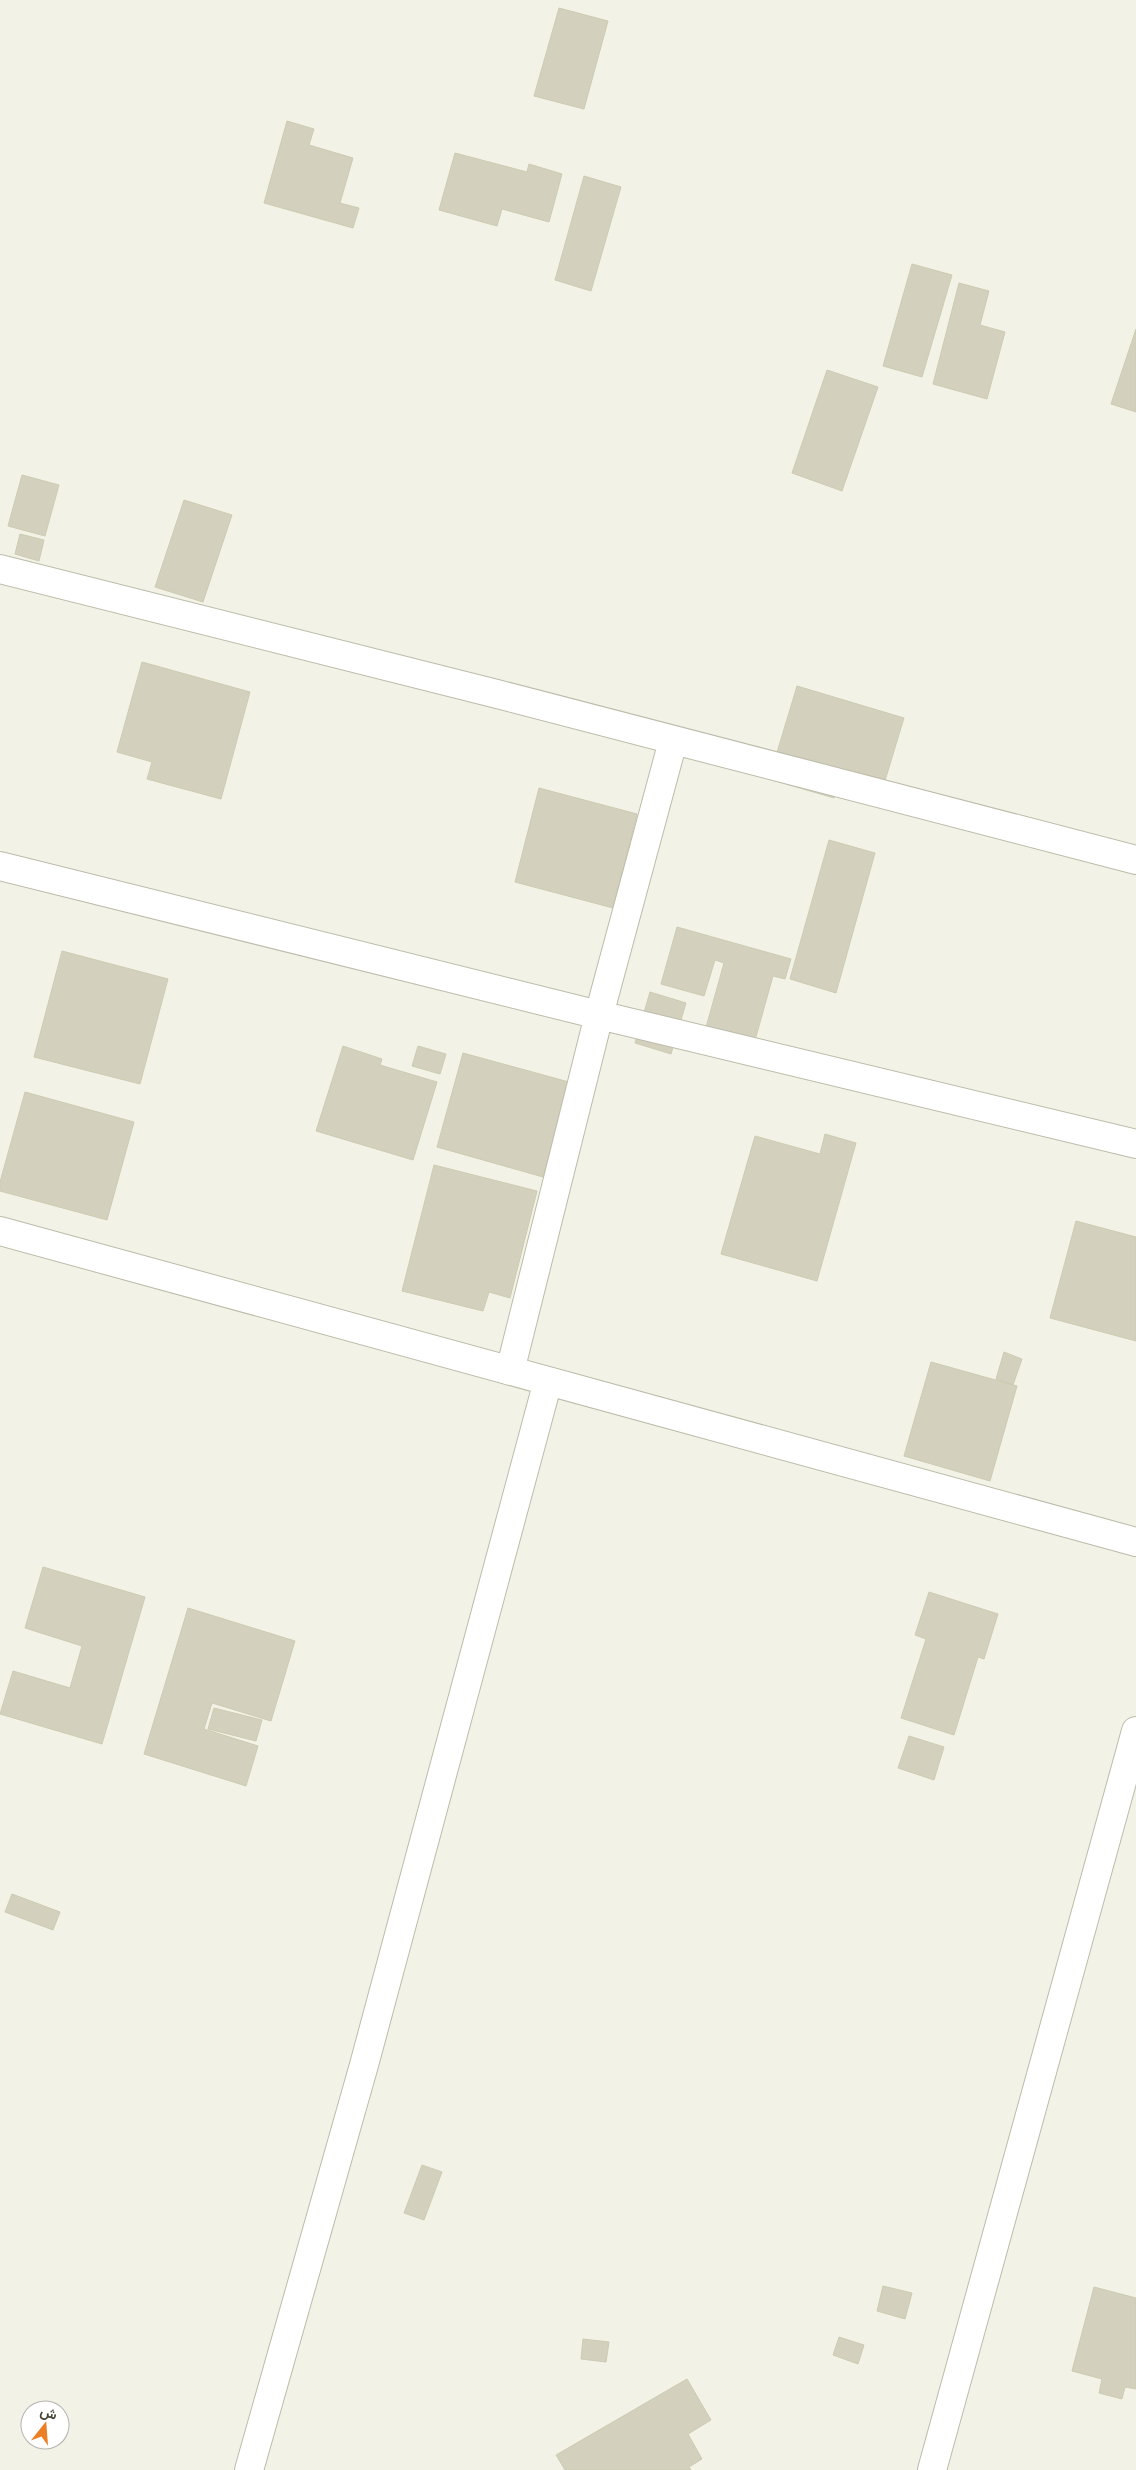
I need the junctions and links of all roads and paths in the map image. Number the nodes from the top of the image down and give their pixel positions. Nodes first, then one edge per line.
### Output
1 (0, 568) edge
2 (674, 741) junction
3 (1136, 860) edge
4 (0, 866) edge
5 (599, 1015) junction
6 (1136, 1144) edge
7 (0, 1231) edge
8 (510, 1371) junction
9 (548, 1382) junction
10 (1136, 1542) edge
11 (1136, 1731) edge
12 (249, 2470) edge
13 (932, 2470) edge

1 - 2 street
2 - 3 street
2 - 5 street
4 - 5 street
5 - 6 street
5 - 8 street
7 - 8 street
8 - 9 street
9 - 10 street
9 - 12 street
11 - 13 street

